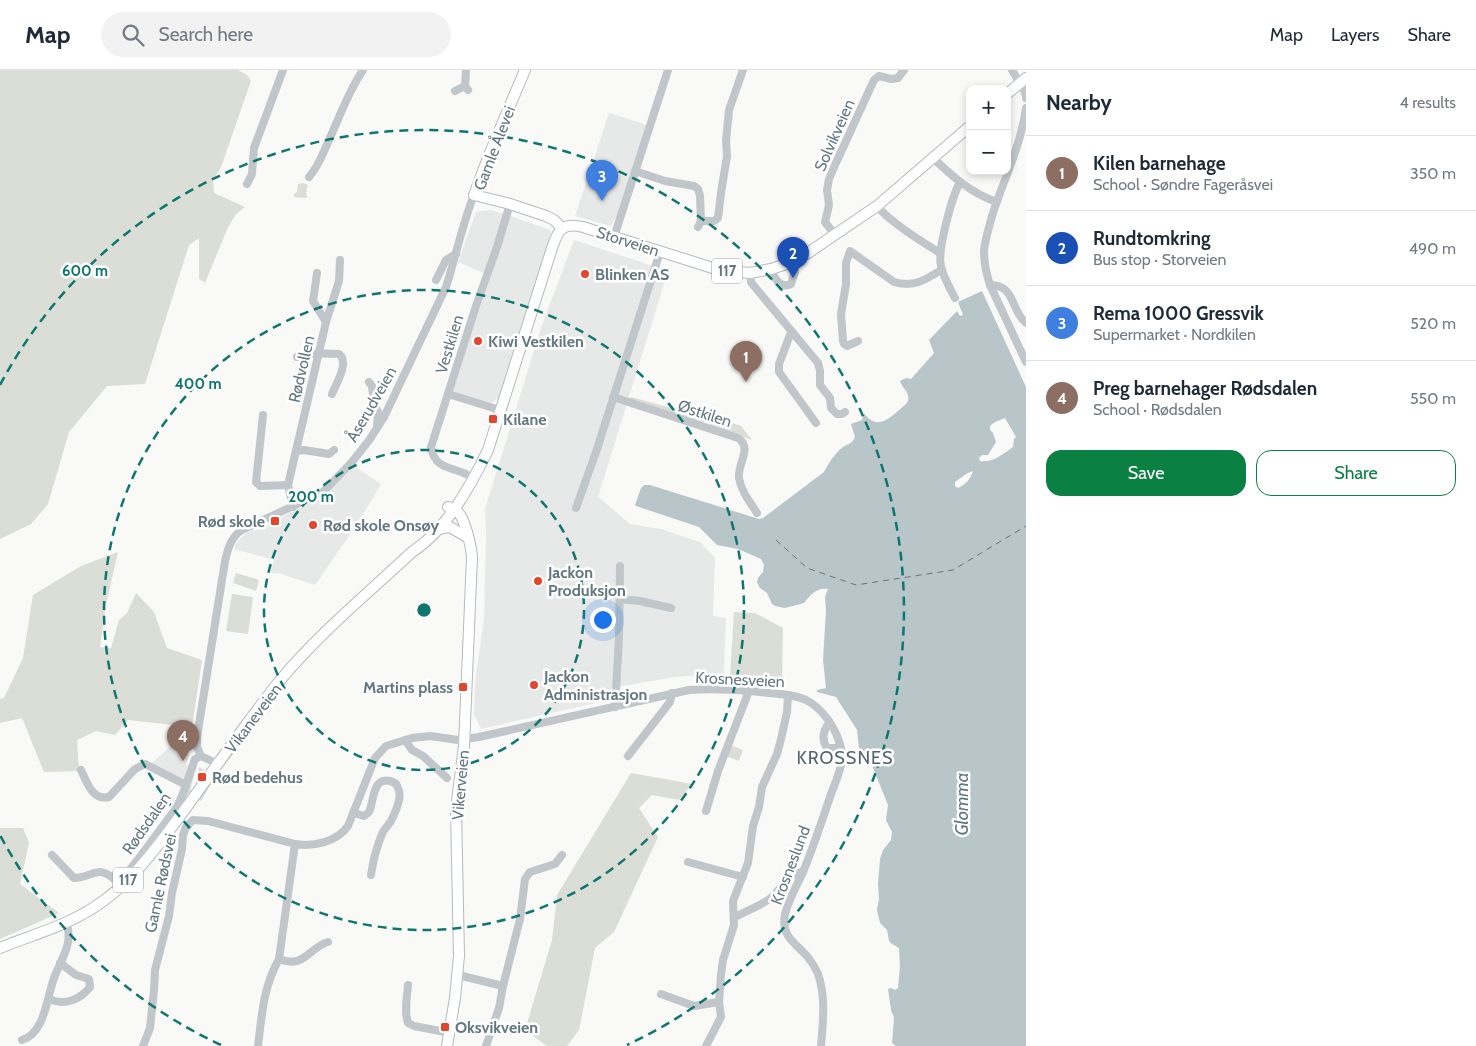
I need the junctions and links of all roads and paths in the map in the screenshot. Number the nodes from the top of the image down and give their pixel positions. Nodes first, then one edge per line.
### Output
1 (283, 70) edge
2 (363, 70) edge
3 (466, 70) edge
4 (668, 70) edge
5 (743, 70) edge
6 (904, 70) edge
7 (1012, 70) edge
8 (524, 71) edge
9 (1023, 80) edge
10 (455, 90) dead end
11 (1011, 90) edge
12 (1026, 98) edge
13 (1026, 108) edge
14 (966, 129) edge
15 (932, 158) junction
16 (635, 171) junction
17 (309, 177) dead end
18 (960, 182) junction
19 (247, 184) dead end
20 (474, 195) junction
21 (997, 202) junction
22 (510, 204) junction
23 (877, 206) junction
24 (562, 228) junction
25 (835, 235) junction
26 (614, 237) junction
27 (660, 252) junction
28 (940, 253) junction
29 (456, 254) junction
30 (340, 260) dead end
31 (792, 262) junction
32 (772, 269) junction
33 (942, 270) junction
34 (750, 272) junction
35 (317, 273) dead end
36 (436, 280) dead end
37 (990, 285) junction
38 (955, 298) dead end
39 (326, 322) junction
40 (1026, 323) edge
41 (793, 333) junction
42 (858, 341) dead end
43 (318, 353) junction
44 (297, 357) dead end
45 (1026, 362) edge
46 (369, 382) dead end
47 (332, 394) dead end
48 (448, 394) junction
49 (613, 397) junction
50 (500, 410) junction
51 (845, 412) dead end
52 (264, 415) dead end
53 (816, 423) dead end
54 (377, 428) junction
55 (334, 450) dead end
56 (296, 451) junction
57 (466, 474) dead end
58 (288, 485) junction
59 (292, 507) junction
60 (576, 508) dead end
61 (451, 510) junction
62 (757, 513) dead end
63 (438, 529) junction
64 (467, 537) junction
65 (412, 552) junction
66 (620, 566) dead end
67 (620, 599) junction
68 (672, 608) dead end
69 (749, 691) junction
70 (672, 693) junction
71 (788, 695) junction
72 (615, 707) junction
73 (829, 723) junction
74 (464, 739) junction
75 (405, 740) junction
76 (840, 745) junction
77 (201, 756) junction
78 (628, 756) dead end
79 (218, 764) junction
80 (81, 770) dead end
81 (447, 778) dead end
82 (186, 786) junction
83 (706, 811) dead end
84 (354, 813) junction
85 (295, 844) junction
86 (52, 855) dead end
87 (562, 855) dead end
88 (688, 862) dead end
89 (803, 872) junction
90 (371, 875) dead end
91 (743, 877) junction
92 (735, 917) junction
93 (66, 923) junction
94 (328, 942) dead end
95 (0, 948) edge
96 (279, 959) junction
97 (60, 963) junction
98 (458, 975) junction
99 (408, 985) dead end
100 (503, 986) junction
101 (661, 994) dead end
102 (49, 999) junction
103 (719, 1002) junction
104 (450, 1033) junction
105 (22, 1040) dead end
106 (143, 1046) edge
107 (258, 1046) edge
108 (447, 1046) edge
109 (486, 1046) edge
110 (706, 1046) edge
111 (821, 1046) edge

1 - 19 street
2 - 17 street
3 - 10 street
4 - 16 street
5 - 16 street
6 - 25 street, Solvikveien
7 - 9 street
8 - 20 main road, Gamle Ålevei
9 - 11 main road
9 - 12 street
13 - 21 street
14 - 15 main road, Storveien / 117
15 - 18 street
15 - 23 main road, Storveien / 117
16 - 26 street
18 - 21 street
18 - 28 street
20 - 22 main road, Gamle Ålevei
20 - 29 street, Åserudveien
21 - 37 street
22 - 24 main road, Gamle Ålevei
22 - 48 street, Vestkilen
23 - 25 main road, Storveien / 117
23 - 28 street
24 - 26 main road, Storveien / 117
24 - 50 main road, 117
25 - 31 main road, Storveien / 117
26 - 27 main road, Storveien / 117
27 - 34 main road, Storveien / 117
27 - 49 street
28 - 33 street
29 - 36 street
29 - 54 street, Åserudveien
30 - 39 street, Rødvollen
31 - 32 main road, Storveien / 117
31 - 32 street
32 - 34 main road, Storveien / 117
33 - 38 street
33 - 42 street
34 - 41 street
35 - 39 street
37 - 40 street
37 - 45 street
39 - 43 street, Rødvollen
41 - 51 street
41 - 53 street
43 - 44 street
43 - 47 street
43 - 56 street, Rødvollen
46 - 54 street
48 - 50 street
48 - 57 street, Vestkilen
49 - 60 street
49 - 62 street, Østkilen
50 - 61 main road, 117
52 - 58 street
54 - 59 street, Åserudveien
55 - 56 street
56 - 58 street, Rødvollen
58 - 59 street, Rødvollen
59 - 77 street, Åserudveien
61 - 63 main road, Vikaneveien / 117
61 - 64 main road, Vikerveien
61 - 65 main road, Vikaneveien / 117
63 - 64 main road
63 - 65 main road, Vikaneveien / 117
64 - 74 main road, Vikerveien
65 - 79 main road, Vikaneveien / 117
66 - 67 street
67 - 68 street
67 - 72 street
69 - 70 street, Krosnesveien
69 - 71 street, Krosnesveien
69 - 83 street
70 - 72 street, Krosnesveien
70 - 78 street
71 - 73 street, Krosnesveien
71 - 91 street
72 - 74 street, Krosnesveien
73 - 76 street, Krosnesveien
73 - 76 street
74 - 75 street, Gamle Rødsvei
74 - 98 main road, Vikerveien
75 - 81 street
75 - 84 street, Gamle Rødsvei
76 - 89 street, Krosneslund
77 - 79 street
77 - 82 street, Rødsdalen
79 - 93 main road, Vikaneveien / 117
80 - 82 street, Rødsdalen
82 - 86 street, Rødsdalen
84 - 85 street, Gamle Rødsvei
84 - 90 street
85 - 96 street
85 - 106 street, Gamle Rødsvei
87 - 100 street
88 - 91 street
89 - 92 street
89 - 111 street, Krosneslund
91 - 92 street
92 - 103 street
93 - 95 main road, Vikaneveien / 117
93 - 97 street
94 - 96 street
96 - 107 street
97 - 102 street
97 - 102 street
98 - 100 street
98 - 104 main road, Vikerveien
99 - 104 street
100 - 109 street
101 - 103 street
102 - 105 street
103 - 110 street
104 - 108 main road, Vikerveien

